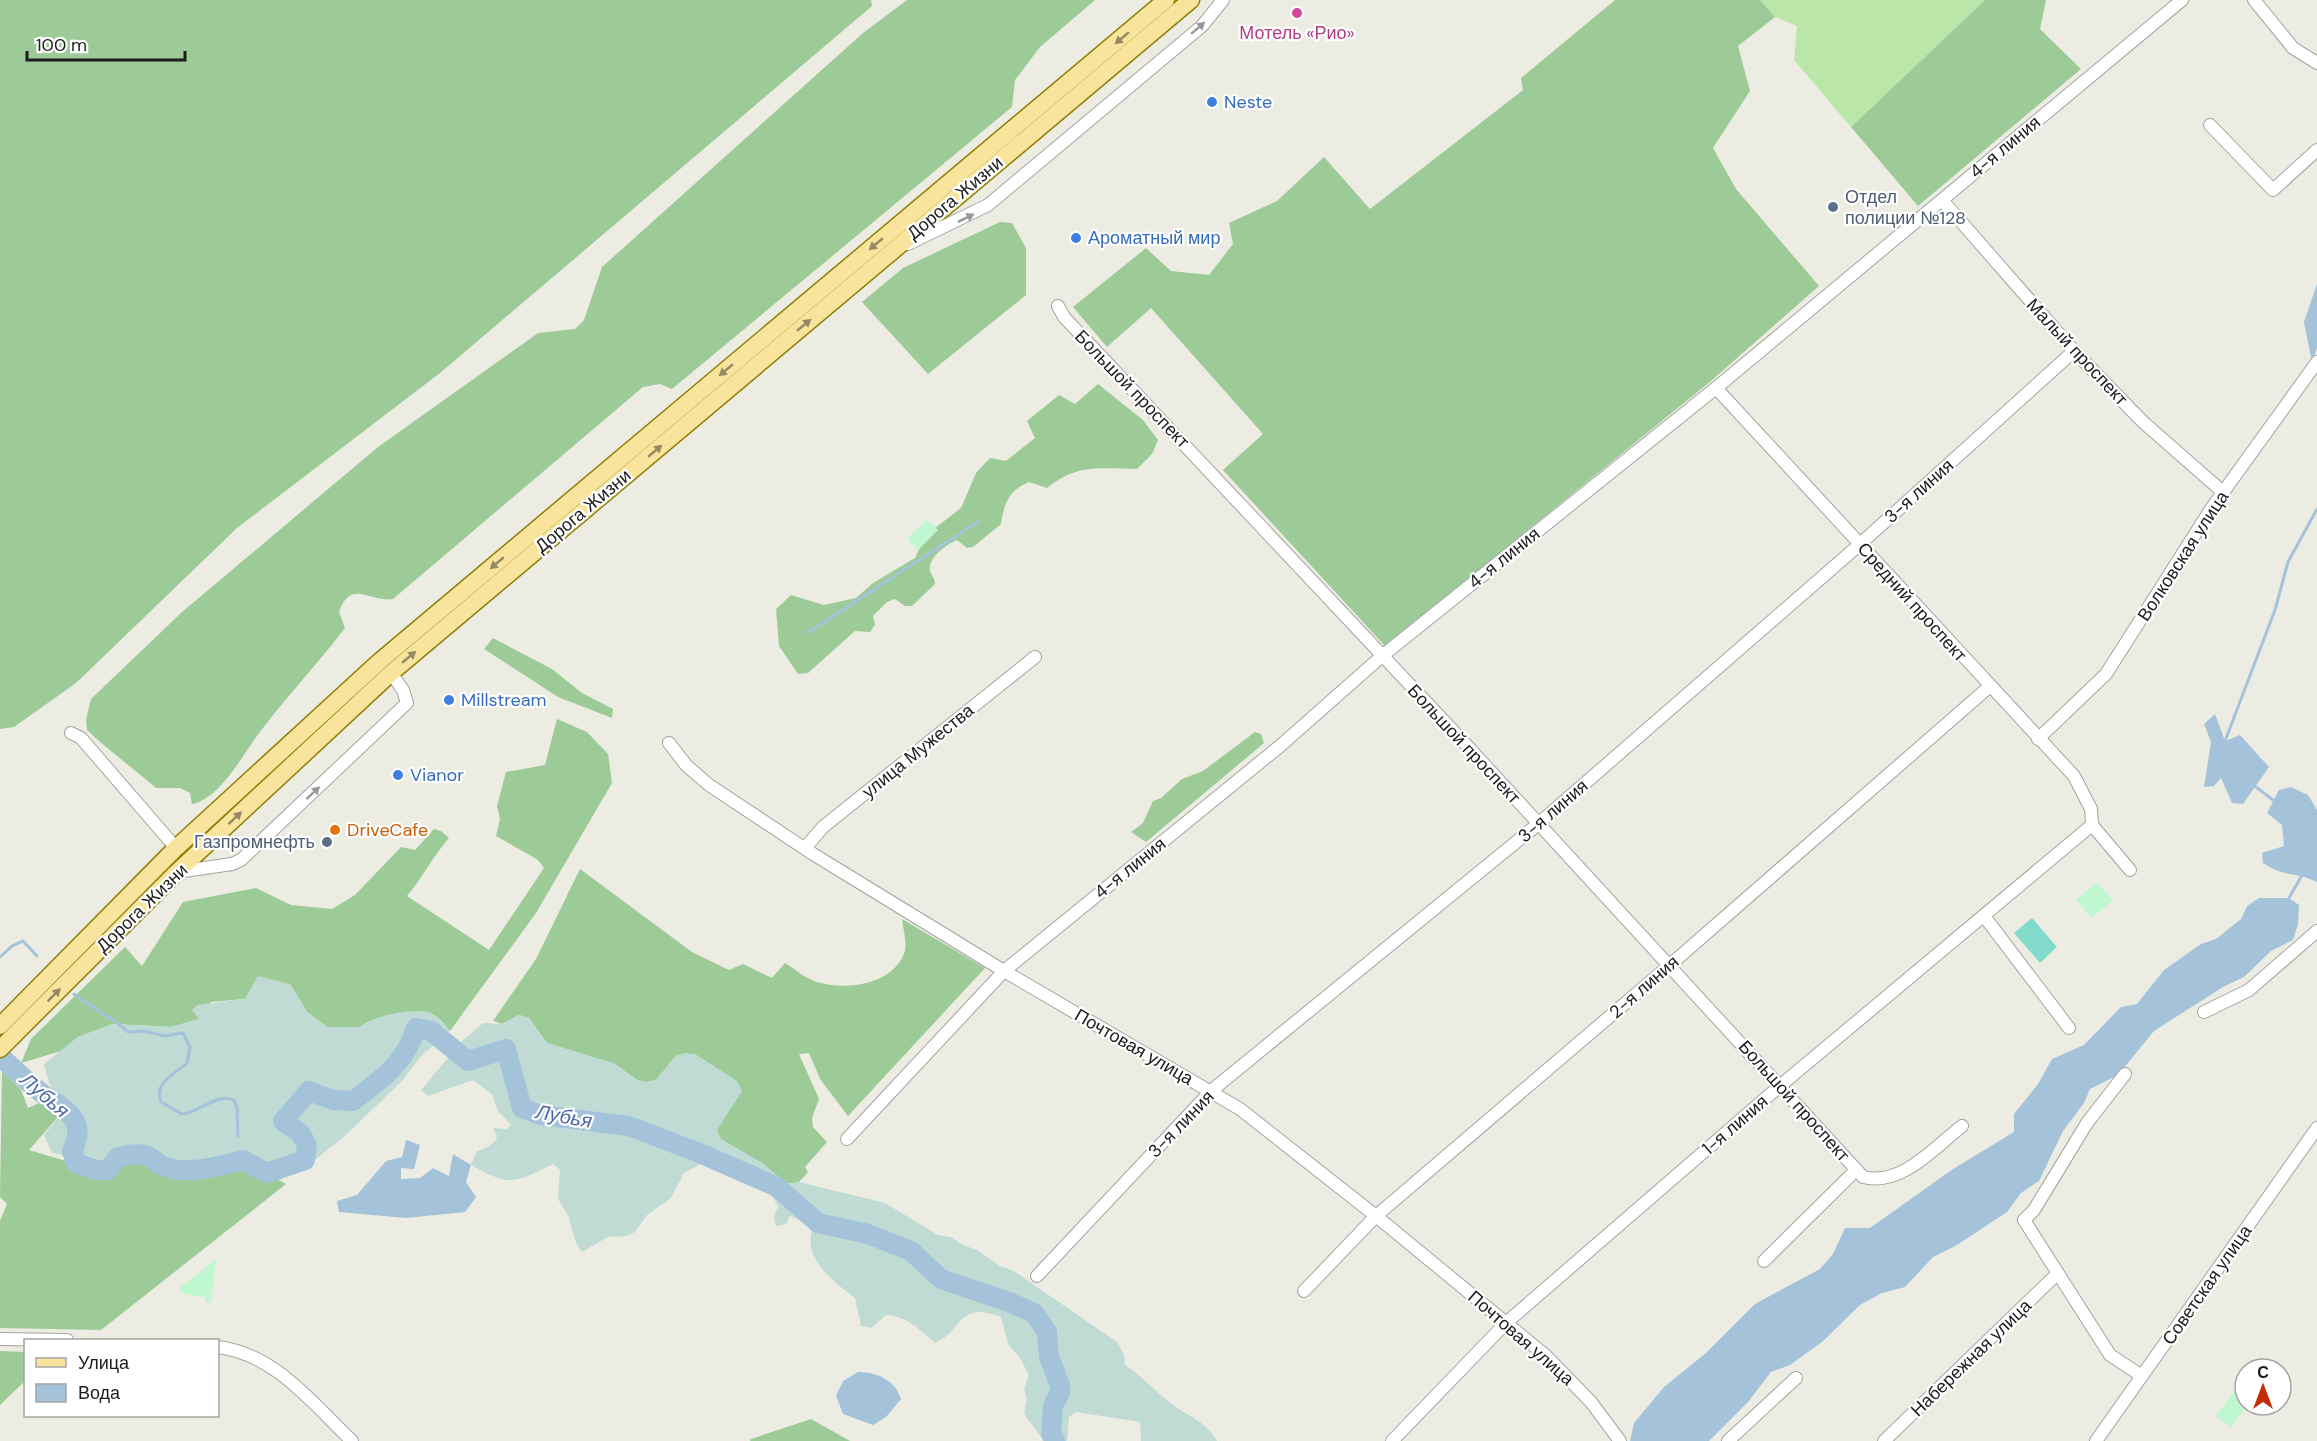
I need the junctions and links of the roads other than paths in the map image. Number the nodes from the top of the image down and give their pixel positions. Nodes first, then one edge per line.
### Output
1 (1166, 0) edge
2 (1191, 0) edge
3 (1223, 0) edge
4 (2182, 0) edge
5 (2254, 0) edge
6 (2317, 63) edge
7 (2210, 125) dead end
8 (2317, 150) edge
9 (1942, 200) junction
10 (893, 250) junction
11 (1058, 306) dead end
12 (2074, 351) junction
13 (2317, 362) edge
14 (1716, 388) junction
15 (2224, 493) junction
16 (1859, 545) junction
17 (1382, 656) junction
18 (1035, 657) dead end
19 (391, 673) junction
20 (1989, 687) junction
21 (71, 733) dead end
22 (2038, 739) junction
23 (669, 743) dead end
24 (1537, 825) junction
25 (2092, 825) junction
26 (176, 848) junction
27 (805, 848) junction
28 (2130, 870) dead end
29 (177, 872) junction
30 (1984, 916) junction
31 (2317, 931) edge
32 (1670, 965) junction
33 (1004, 971) junction
34 (2204, 1012) dead end
35 (2069, 1028) dead end
36 (4, 1029) edge
37 (0, 1049) edge
38 (2125, 1074) dead end
39 (1781, 1085) junction
40 (1211, 1091) junction
41 (1962, 1126) dead end
42 (2317, 1128) edge
43 (847, 1139) dead end
44 (1856, 1170) junction
45 (1376, 1216) junction
46 (1764, 1262) dead end
47 (2057, 1274) junction
48 (1037, 1276) dead end
49 (1304, 1291) dead end
50 (1507, 1322) junction
51 (0, 1339) edge
52 (24, 1340) edge
53 (219, 1347) edge
54 (2142, 1376) junction
55 (1796, 1378) dead end
56 (352, 1441) edge
57 (1392, 1441) edge
58 (1620, 1441) edge
59 (1728, 1441) edge
60 (1884, 1441) edge
61 (2096, 1441) edge

1 -> 26 main road, Дорога Жизни
2 - 10 main road, Дорога Жизни
10 -> 3 street
4 - 9 street, 4-я линия
5 - 6 street
7 - 8 street
9 - 12 street, Малый проспект
9 - 14 street, 4-я линия
19 -> 10 main road, Дорога Жизни
11 - 17 street, Большой проспект
12 - 15 street, Малый проспект
12 - 16 street, 3-я линия
13 - 15 street, Волковская улица
14 - 16 street, Средний проспект
14 - 17 street, 4-я линия
15 - 22 street, Волковская улица
16 - 20 street, Средний проспект
16 - 24 street, 3-я линия
17 - 24 street, Большой проспект
17 - 33 street, 4-я линия
18 - 27 street, улица Мужества
29 -> 19 main road, Дорога Жизни
29 -> 19 street
20 - 22 street, Средний проспект
20 - 32 street, 2-я линия
21 - 26 street
22 - 25 street, Средний проспект
23 - 27 street, Почтовая улица
24 - 32 street, Большой проспект
24 - 40 street, 3-я линия
25 - 28 street
25 - 30 street, 1-я линия
26 - 36 main road, Дорога Жизни
27 - 33 street, Почтовая улица
36 -> 29 main road, Дорога Жизни
30 - 35 street
30 - 39 street, 1-я линия
31 - 34 street
32 - 39 street, Большой проспект
32 - 45 street, 2-я линия
33 - 40 street, Почтовая улица
33 - 43 street, 4-я линия
36 - 37 main road, Дорога Жизни
38 - 47 street
39 - 44 street, Большой проспект
39 - 50 street, 1-я линия
40 - 45 street, Почтовая улица
40 - 48 street, 3-я линия
41 - 44 street, Большой проспект
42 - 54 street, Советская улица
44 - 46 street
45 - 49 street, 2-я линия
45 - 50 street, Почтовая улица
47 - 54 street
47 - 60 street, Набережная улица
50 - 57 street, 1-я линия
50 - 58 street, Почтовая улица
51 - 52 street
53 - 56 street
54 - 61 street, Советская улица
55 - 59 street

